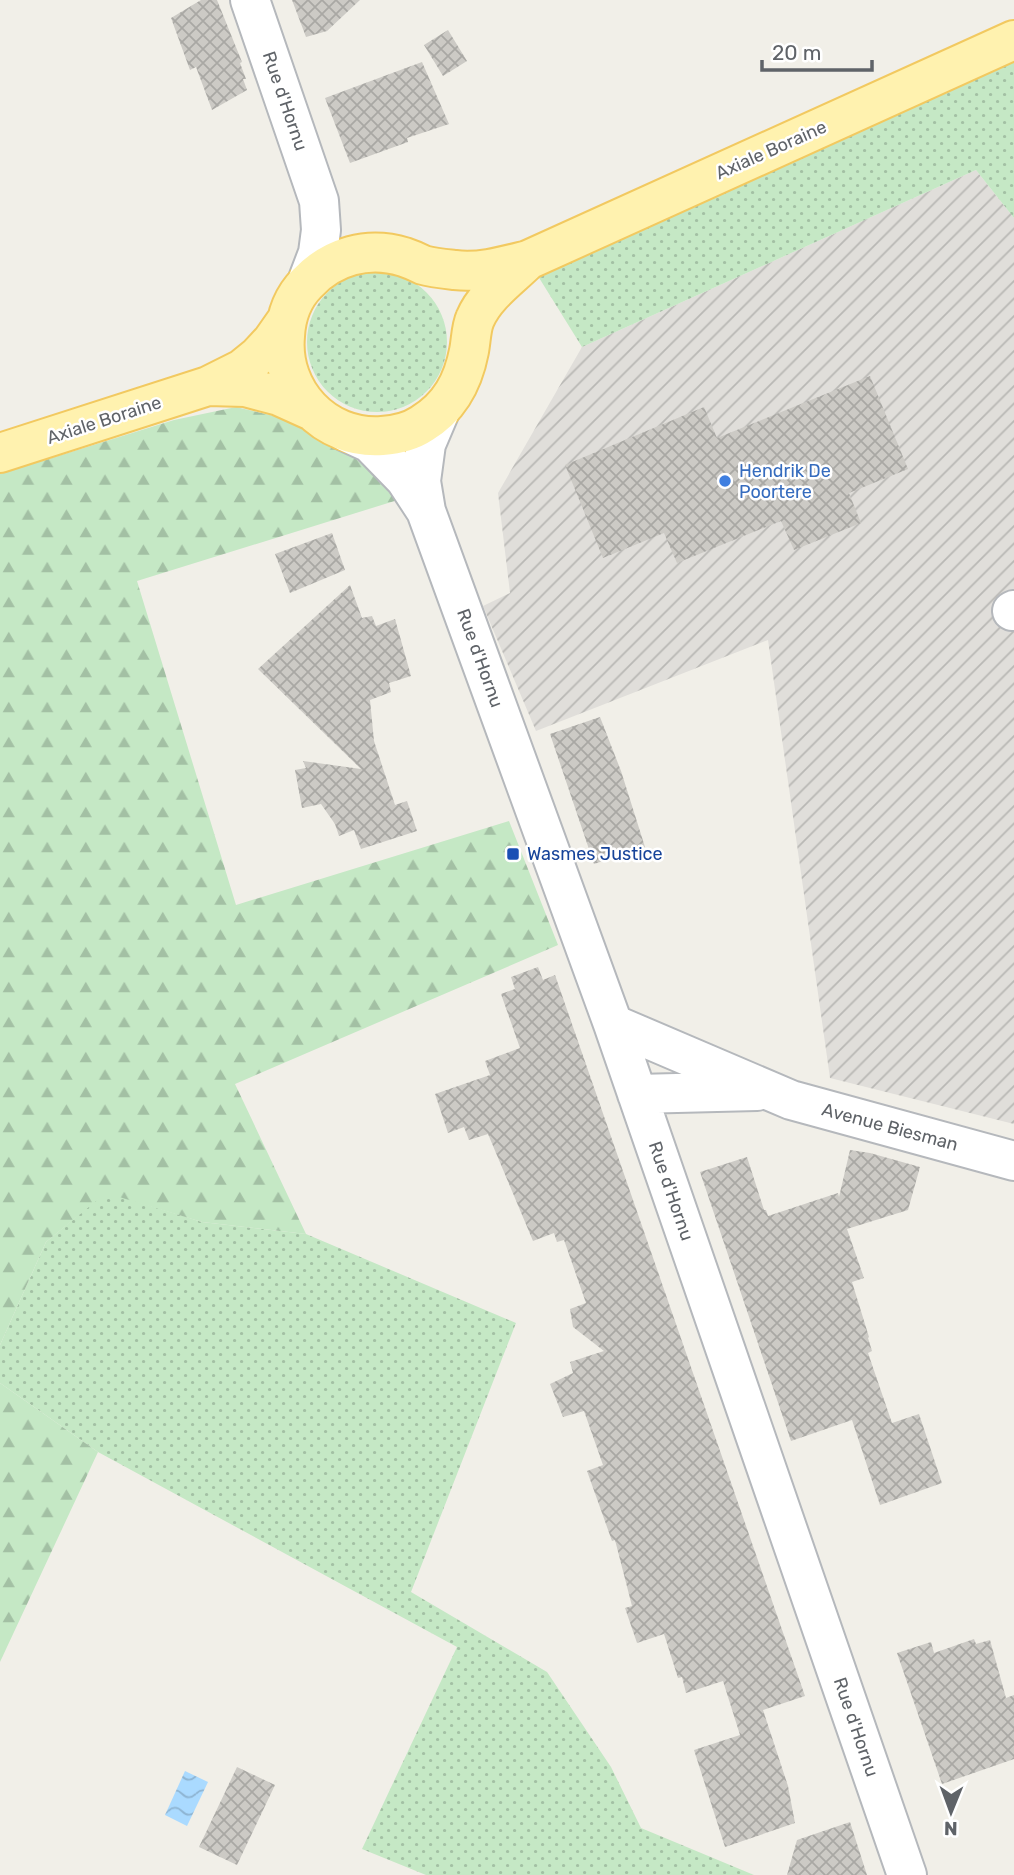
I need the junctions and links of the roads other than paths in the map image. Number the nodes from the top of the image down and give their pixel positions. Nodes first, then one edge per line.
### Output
1 (250, 0) edge
2 (1014, 40) edge
3 (319, 201) junction
4 (380, 251) junction
5 (528, 260) junction
6 (425, 265) junction
7 (307, 282) junction
8 (286, 321) junction
9 (468, 353) junction
10 (208, 386) junction
11 (310, 410) junction
12 (440, 411) junction
13 (346, 432) junction
14 (0, 453) edge
15 (426, 511) junction
16 (613, 1024) junction
17 (766, 1091) junction
18 (637, 1094) junction
19 (1014, 1161) edge
20 (907, 1875) edge

1 - 3 street, Rue d'Hornu
2 - 5 main road, Axiale Boraine
3 - 4 street
3 - 7 street
4 - 6 main road, Axiale Boraine
4 - 7 main road, Axiale Boraine
5 - 6 main road, Axiale Boraine
5 - 9 main road, Axiale Boraine
6 - 9 main road, Axiale Boraine
7 - 8 main road, Axiale Boraine
8 - 10 main road
8 - 11 main road, Axiale Boraine
9 - 12 main road, Axiale Boraine
10 - 11 main road
10 - 14 main road, Axiale Boraine
11 - 13 main road, Axiale Boraine
12 - 13 main road, Axiale Boraine
12 - 15 street
13 - 15 street
15 - 16 street, Rue d'Hornu
16 - 17 street, Avenue Biesman
16 - 18 street, Rue d'Hornu
17 - 18 street, Avenue Biesman
17 - 19 street, Avenue Biesman
18 - 20 street, Rue d'Hornu

